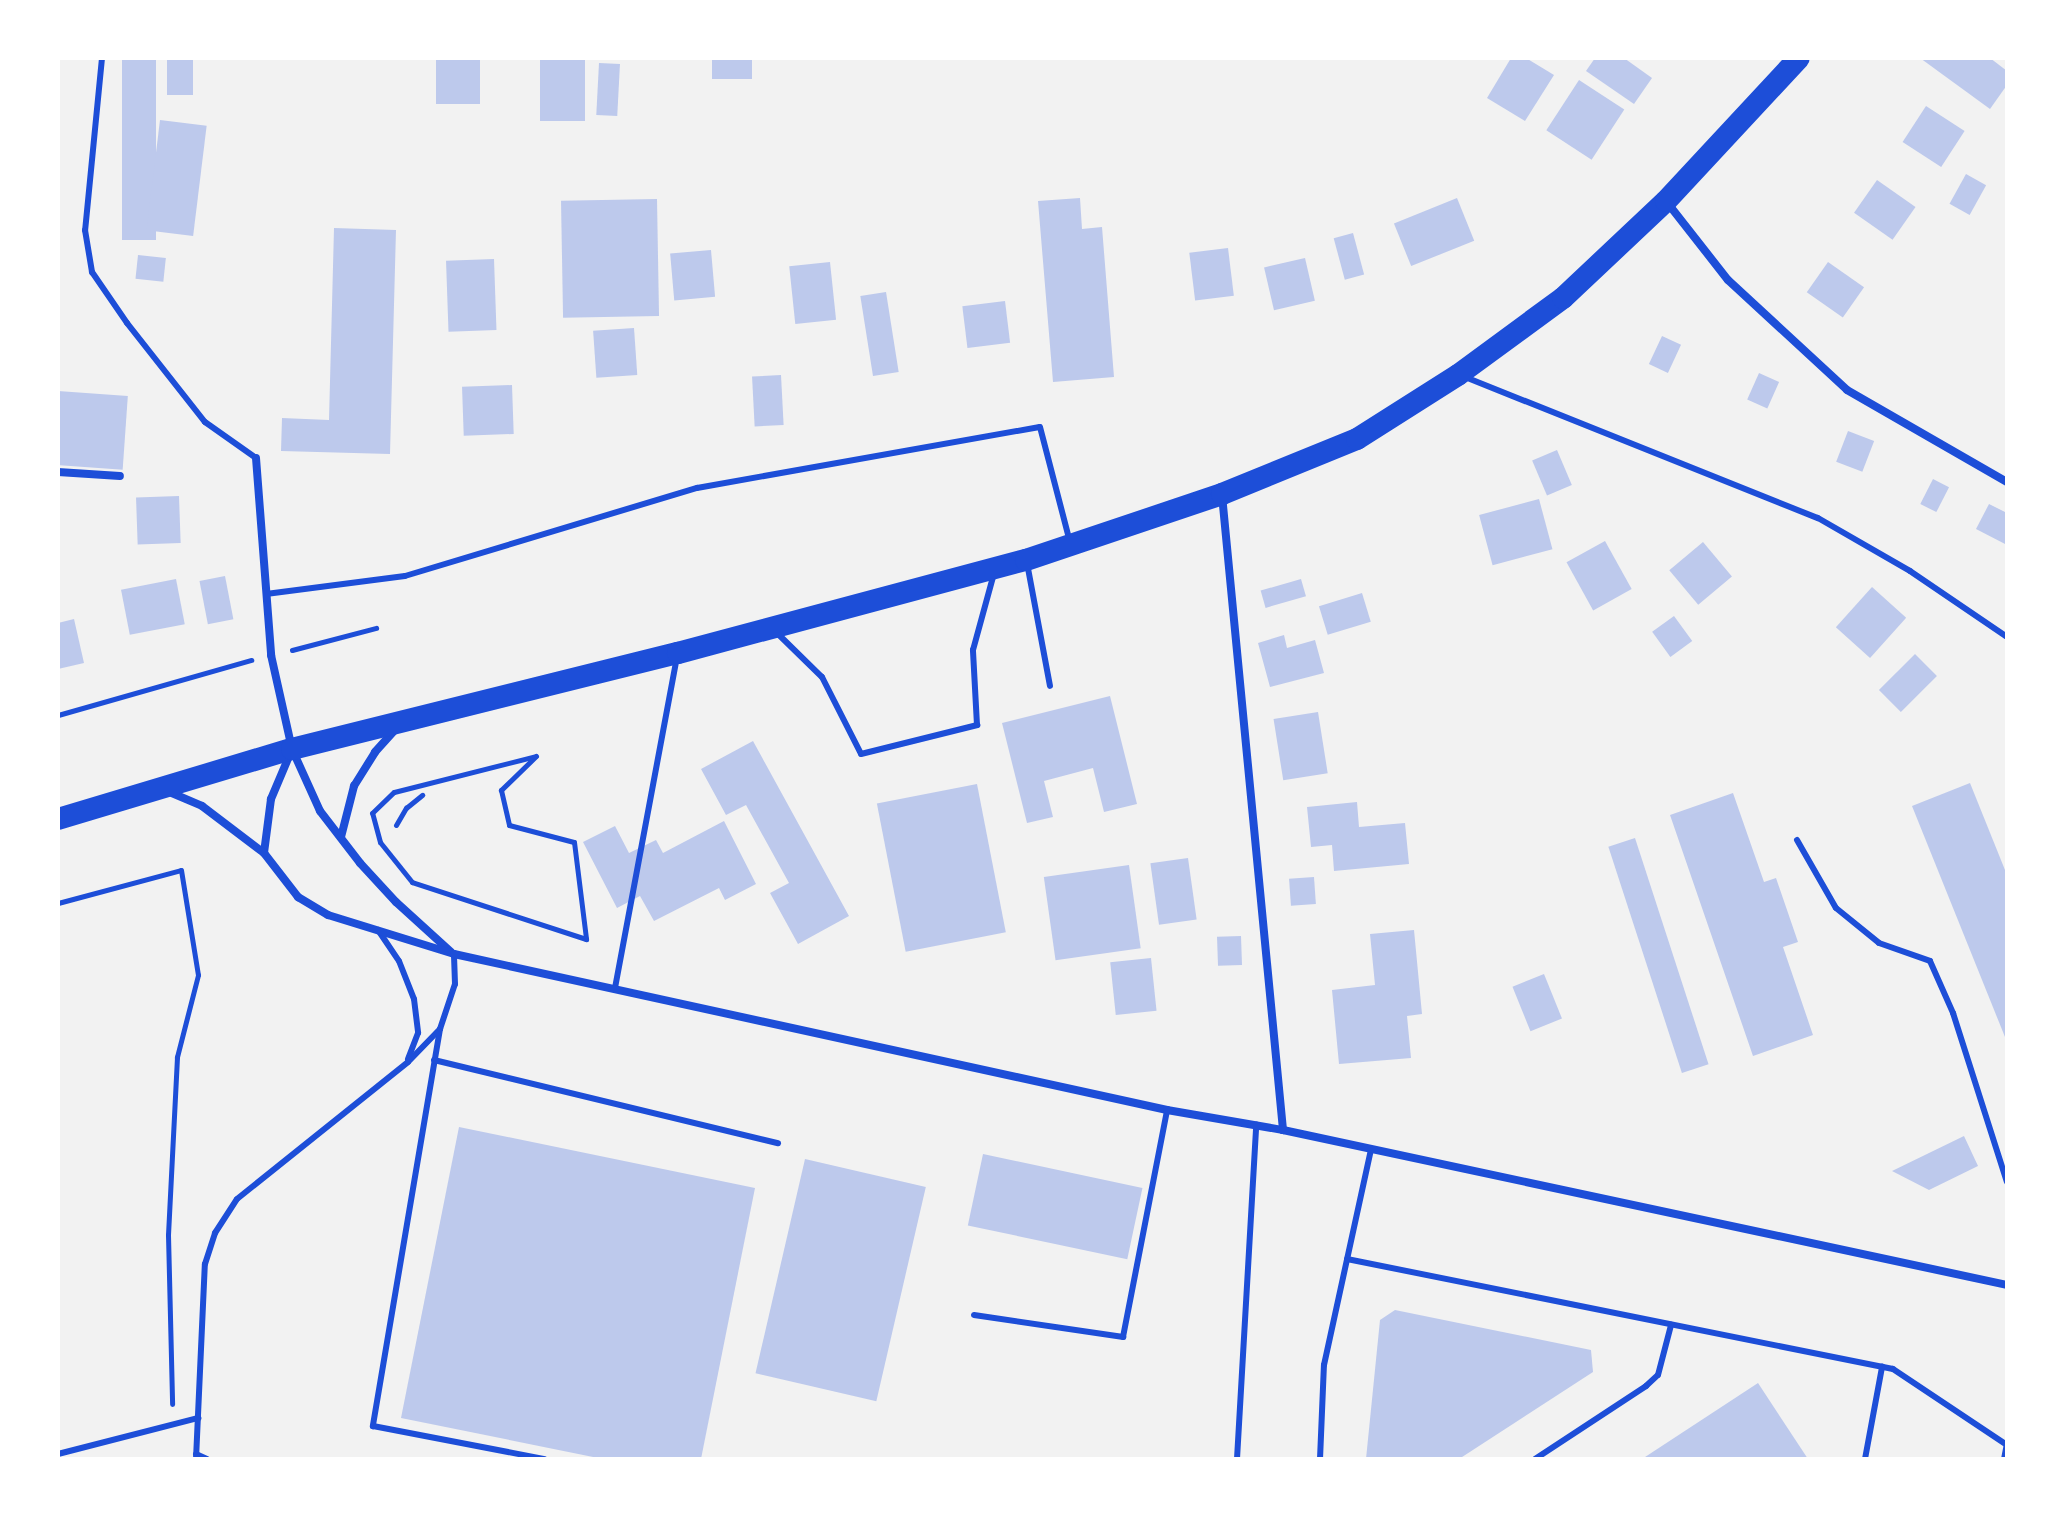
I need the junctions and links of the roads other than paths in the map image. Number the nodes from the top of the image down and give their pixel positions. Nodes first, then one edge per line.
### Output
1 (102, 58) edge
2 (1799, 58) edge
3 (1666, 201) junction
4 (1458, 375) junction
5 (256, 458) joint
6 (58, 472) edge
7 (120, 476) dead end
8 (2007, 482) edge
9 (1222, 494) junction
10 (1070, 545) junction
11 (1026, 560) junction
12 (995, 568) junction
13 (266, 594) junction
14 (771, 628) junction
15 (2007, 637) edge
16 (678, 653) junction
17 (1050, 686) dead end
18 (402, 722) junction
19 (292, 749) junction
20 (162, 789) junction
21 (58, 819) edge
22 (341, 837) junction
23 (1797, 840) dead end
24 (264, 853) junction
25 (378, 930) junction
26 (454, 954) junction
27 (615, 988) junction
28 (440, 1029) junction
29 (434, 1060) junction
30 (408, 1062) junction
31 (1167, 1110) junction
32 (1256, 1125) junction
33 (1283, 1130) junction
34 (778, 1143) dead end
35 (1371, 1149) junction
36 (2007, 1182) edge
37 (1347, 1259) junction
38 (2007, 1285) edge
39 (974, 1315) dead end
40 (1671, 1325) junction
41 (1882, 1367) junction
42 (198, 1418) junction
43 (2007, 1444) edge
44 (58, 1454) edge
45 (196, 1457) edge
46 (207, 1459) edge
47 (545, 1459) edge
48 (1237, 1459) edge
49 (1320, 1459) edge
50 (1535, 1459) edge
51 (1865, 1459) edge
52 (2004, 1459) edge

1 - 5 lane
2 - 3 highway
3 - 4 highway
3 - 8 street
4 - 9 highway
4 - 15 lane
5 - 13 street
6 - 7 street
9 - 10 highway
9 - 33 street
10 - 11 highway
10 - 13 lane
11 - 12 highway
11 - 17 lane
12 - 14 highway
12 - 14 lane
13 - 19 street
14 - 16 highway
16 - 18 highway
16 - 27 lane
18 - 19 highway
18 - 22 street
19 - 20 highway
19 - 22 street
19 - 24 street
20 - 21 highway
20 - 24 street
22 - 26 street
23 - 36 lane
24 - 25 street
25 - 26 street
25 - 30 lane
26 - 27 street
26 - 28 lane
27 - 31 street
28 - 29 lane
28 - 30 lane
29 - 34 lane
29 - 47 lane
30 - 42 lane
31 - 32 street
31 - 39 lane
32 - 33 street
32 - 48 lane
33 - 35 street
35 - 37 lane
35 - 38 street
37 - 40 lane
37 - 49 lane
40 - 41 lane
40 - 50 lane
41 - 43 lane
41 - 51 lane
42 - 44 lane
42 - 45 lane
43 - 52 lane
45 - 46 lane

